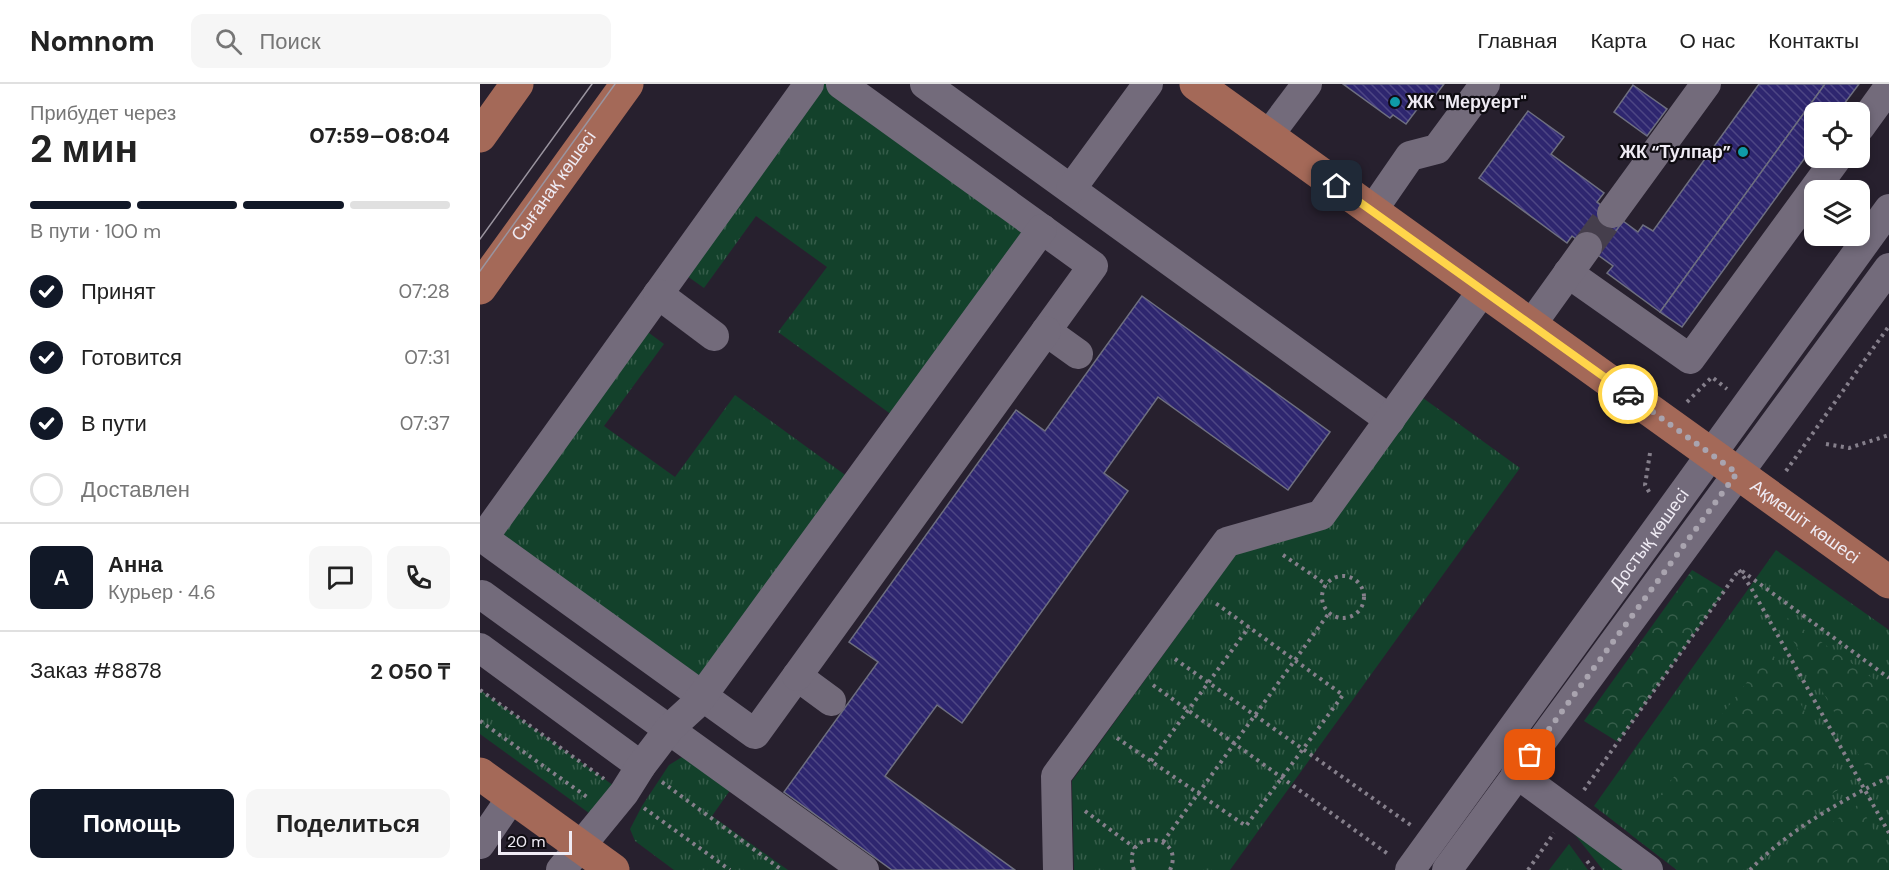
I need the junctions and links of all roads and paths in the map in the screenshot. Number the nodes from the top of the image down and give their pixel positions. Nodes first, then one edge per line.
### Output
1 (517, 84) edge
2 (627, 84) edge
3 (809, 84) edge
4 (841, 84) edge
5 (925, 84) edge
6 (1148, 84) edge
7 (1196, 84) edge
8 (1307, 84) edge
9 (1485, 84) edge
10 (1706, 84) edge
11 (1889, 87) edge
12 (1870, 113) edge
13 (480, 136) edge
14 (1268, 136) junction
15 (1830, 168) edge
16 (1071, 189) junction
17 (1889, 209) edge
18 (1372, 211) junction
19 (1612, 213) tunnel mouth
20 (1042, 229) junction
21 (1587, 247) tunnel mouth
22 (1889, 268) edge
23 (1568, 273) junction
24 (480, 288) edge
25 (1483, 290) junction
26 (658, 294) junction
27 (1531, 325) junction
28 (1889, 326) edge
29 (1046, 331) junction
30 (714, 336) dead end
31 (1078, 354) dead end
32 (1732, 393) dead end
33 (1680, 409) dead end
34 (1390, 420) junction
35 (1889, 435) edge
36 (1826, 444) dead end
37 (1650, 453) dead end
38 (1724, 464) junction
39 (1786, 471) dead end
40 (1644, 485) dead end
41 (1254, 534) junction
42 (1739, 570) junction
43 (1889, 582) edge
44 (1327, 585) junction
45 (1194, 588) junction
46 (482, 595) dead end
47 (1329, 613) junction
48 (1249, 627) junction
49 (1153, 643) junction
50 (480, 648) edge
51 (1296, 661) junction
52 (1133, 670) junction
53 (797, 676) junction
54 (1889, 678) edge
55 (1209, 683) junction
56 (702, 696) junction
57 (831, 702) dead end
58 (1188, 710) junction
59 (1256, 716) junction
60 (480, 721) edge
61 (1095, 723) junction
62 (670, 728) junction
63 (1235, 744) junction
64 (1304, 749) junction
65 (1151, 761) junction
66 (641, 766) junction
67 (1516, 773) junction
68 (480, 774) edge
69 (1889, 777) edge
70 (1283, 778) junction
71 (1864, 789) junction
72 (1056, 791) junction
73 (1198, 794) junction
74 (512, 797) junction
75 (607, 812) junction
76 (1568, 812) junction
77 (1889, 833) edge
78 (1432, 840) junction
79 (1163, 842) junction
80 (480, 844) edge
81 (1135, 848) junction
82 (570, 858) edge
83 (613, 870) edge
84 (782, 870) edge
85 (864, 870) edge
86 (1058, 870) edge
87 (1134, 870) edge
88 (1170, 870) edge
89 (1410, 870) edge
90 (1447, 870) edge
91 (1528, 870) edge
92 (1648, 870) edge
93 (1750, 870) edge

1 - 13 main road
2 - 24 main road, Сығанақ көшесі
3 - 26 street
4 - 20 street
5 - 16 street
6 - 16 street
7 - 14 main road, Ақмешіт көшесі
8 - 14 street
9 - 18 street
10 - 19 street
11 - 12 street
14 - 18 main road, Ақмешіт көшесі
15 - 23 street
16 - 34 street
17 - 38 street, Достық көшесі
18 - 25 main road, Ақмешіт көшесі
20 - 29 street
20 - 56 street
21 - 23 street
22 - 38 street, Достық көшесі
23 - 27 street
25 - 27 main road, Ақмешіт көшесі
25 - 34 street
26 - 30 street
26 - 56 street
27 - 38 main road, Ақмешіт көшесі
28 - 39 path
29 - 31 street
29 - 53 street
32 - 33 path
34 - 41 street
35 - 36 path
37 - 40 path
38 - 43 main road, Ақмешіт көшесі
38 - 67 street, Достық көшесі
38 - 78 street, Достық көшесі
41 - 44 path
41 - 45 street
42 - 54 path
42 - 71 path
42 - 76 path
44 - 47 path
44 - 47 path
45 - 48 path
45 - 49 street
46 - 62 street
47 - 51 path
48 - 51 path
48 - 55 path
49 - 52 street
49 - 55 path
50 - 66 street
51 - 59 path
51 - 64 path
52 - 58 path
52 - 61 street
53 - 56 street
53 - 57 street
55 - 58 path
55 - 59 path
56 - 62 street
58 - 63 path
58 - 65 path
59 - 63 path
59 - 64 path
60 - 75 path
61 - 65 path
61 - 72 street
62 - 66 street
62 - 85 street
63 - 70 path
63 - 73 path
64 - 70 path
64 - 78 path
65 - 73 path
66 - 75 street
66 - 84 path
67 - 76 street
67 - 90 street, Достық көшесі
68 - 74 main road
69 - 71 path
70 - 73 path
70 - 89 path
71 - 77 path
71 - 93 path
72 - 81 path
72 - 86 street
73 - 79 path
74 - 80 street
74 - 82 main road
75 - 82 street
76 - 91 path
76 - 92 street
78 - 89 street, Достық көшесі
79 - 81 path
79 - 88 path
81 - 87 path
82 - 83 main road

